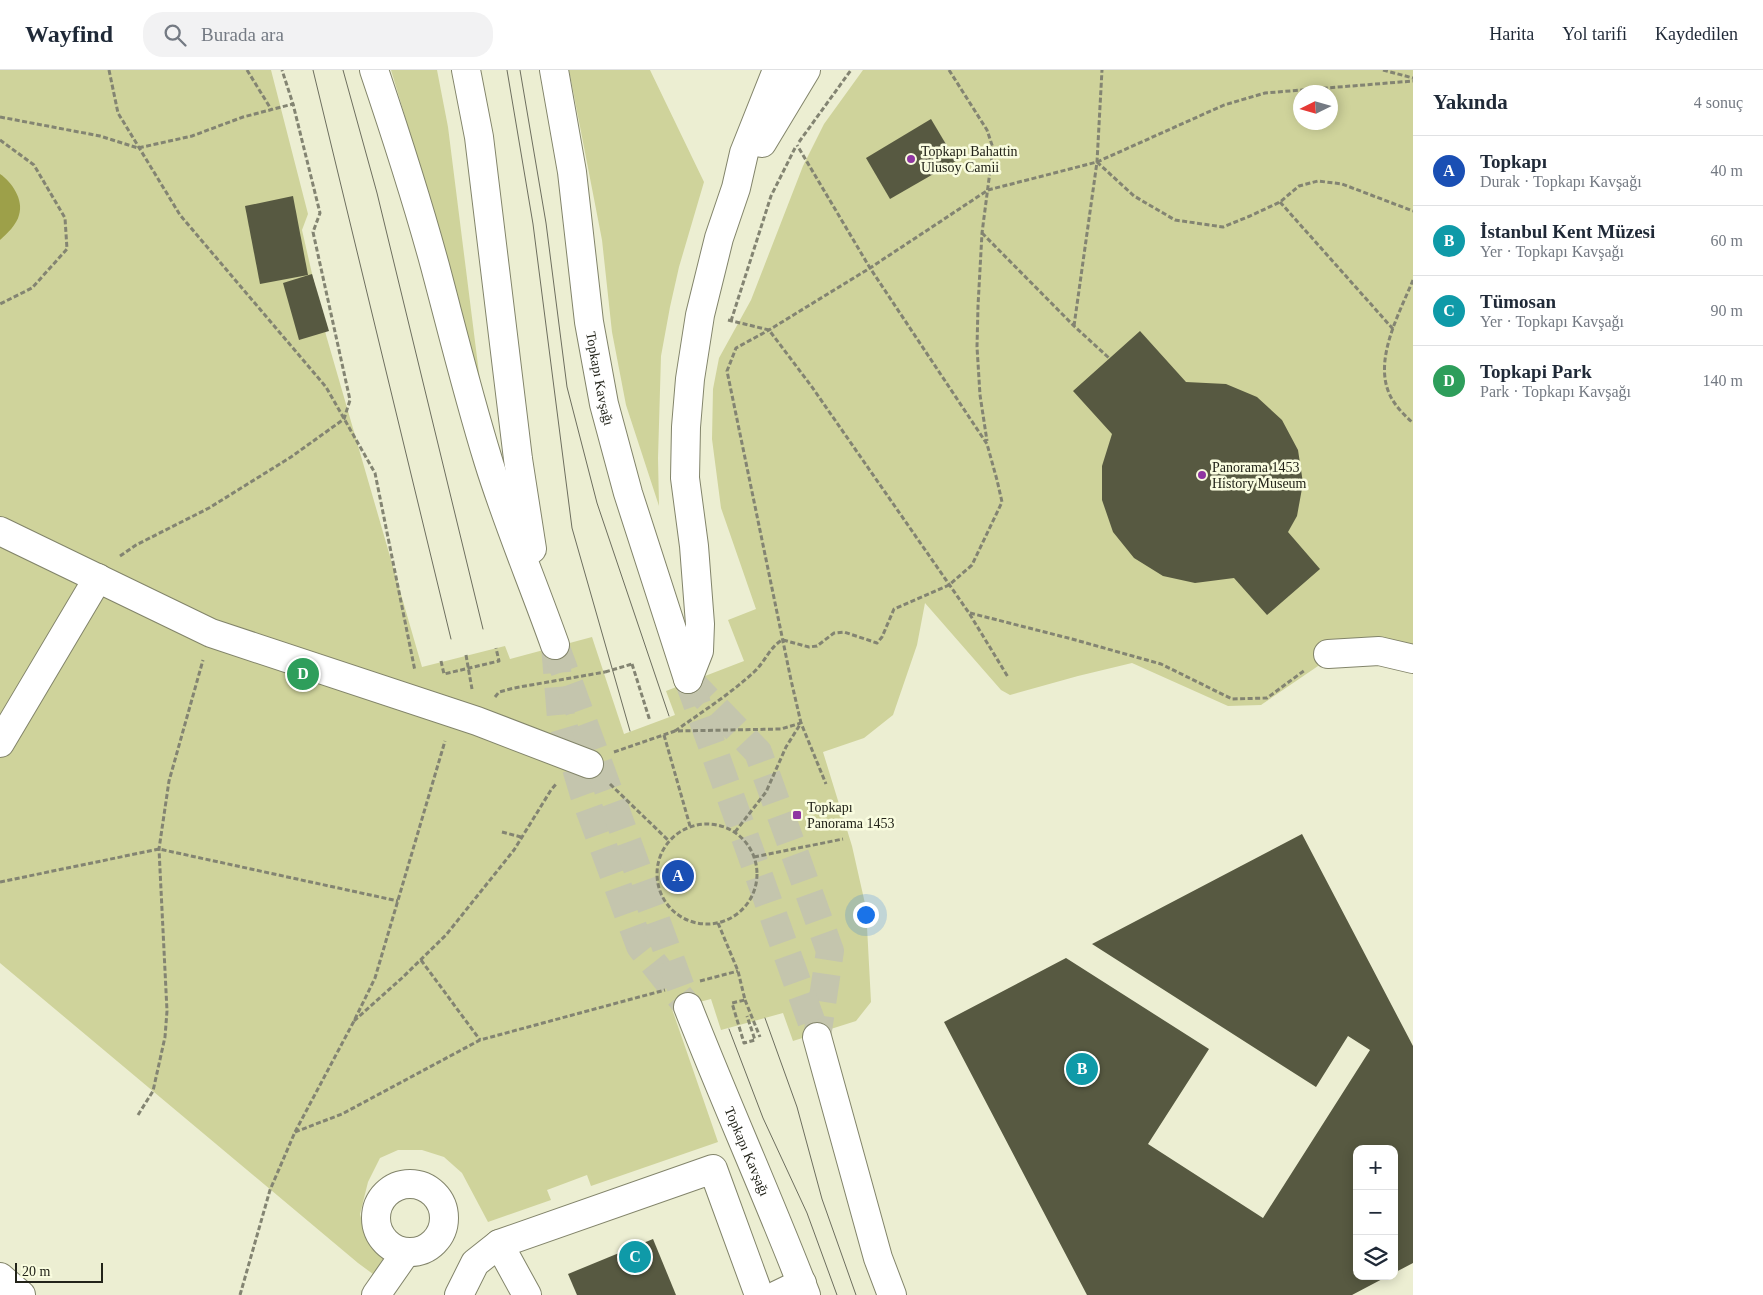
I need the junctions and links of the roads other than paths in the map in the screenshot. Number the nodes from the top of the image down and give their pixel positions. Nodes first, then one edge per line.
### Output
1 (374, 70) edge
2 (466, 70) edge
3 (554, 70) edge
4 (777, 70) edge
5 (806, 70) edge
6 (736, 188) junction
7 (0, 531) edge
8 (98, 578) junction
9 (1328, 654) road end
10 (1413, 659) edge
11 (0, 743) edge
12 (589, 764) road end
13 (680, 998) road end
14 (818, 1037) dead end
15 (499, 1244) junction
16 (406, 1252) dead end
17 (0, 1277) edge
18 (804, 1289) edge
19 (21, 1295) edge
20 (376, 1295) edge
21 (459, 1295) edge
22 (527, 1295) edge
23 (760, 1295) edge
24 (776, 1295) edge
25 (892, 1295) edge

1 - 2 main road
3 - 6 main road, Topkapı Kavşağı
4 - 6 main road
5 - 6 main road
7 - 8 main road
8 - 11 main road
8 - 12 main road
9 - 10 main road
13 - 18 main road, Topkapı Kavşağı
14 - 25 main road
15 - 21 main road
15 - 22 main road
15 - 23 main road
16 - 20 main road
17 - 19 main road
18 - 24 main road

